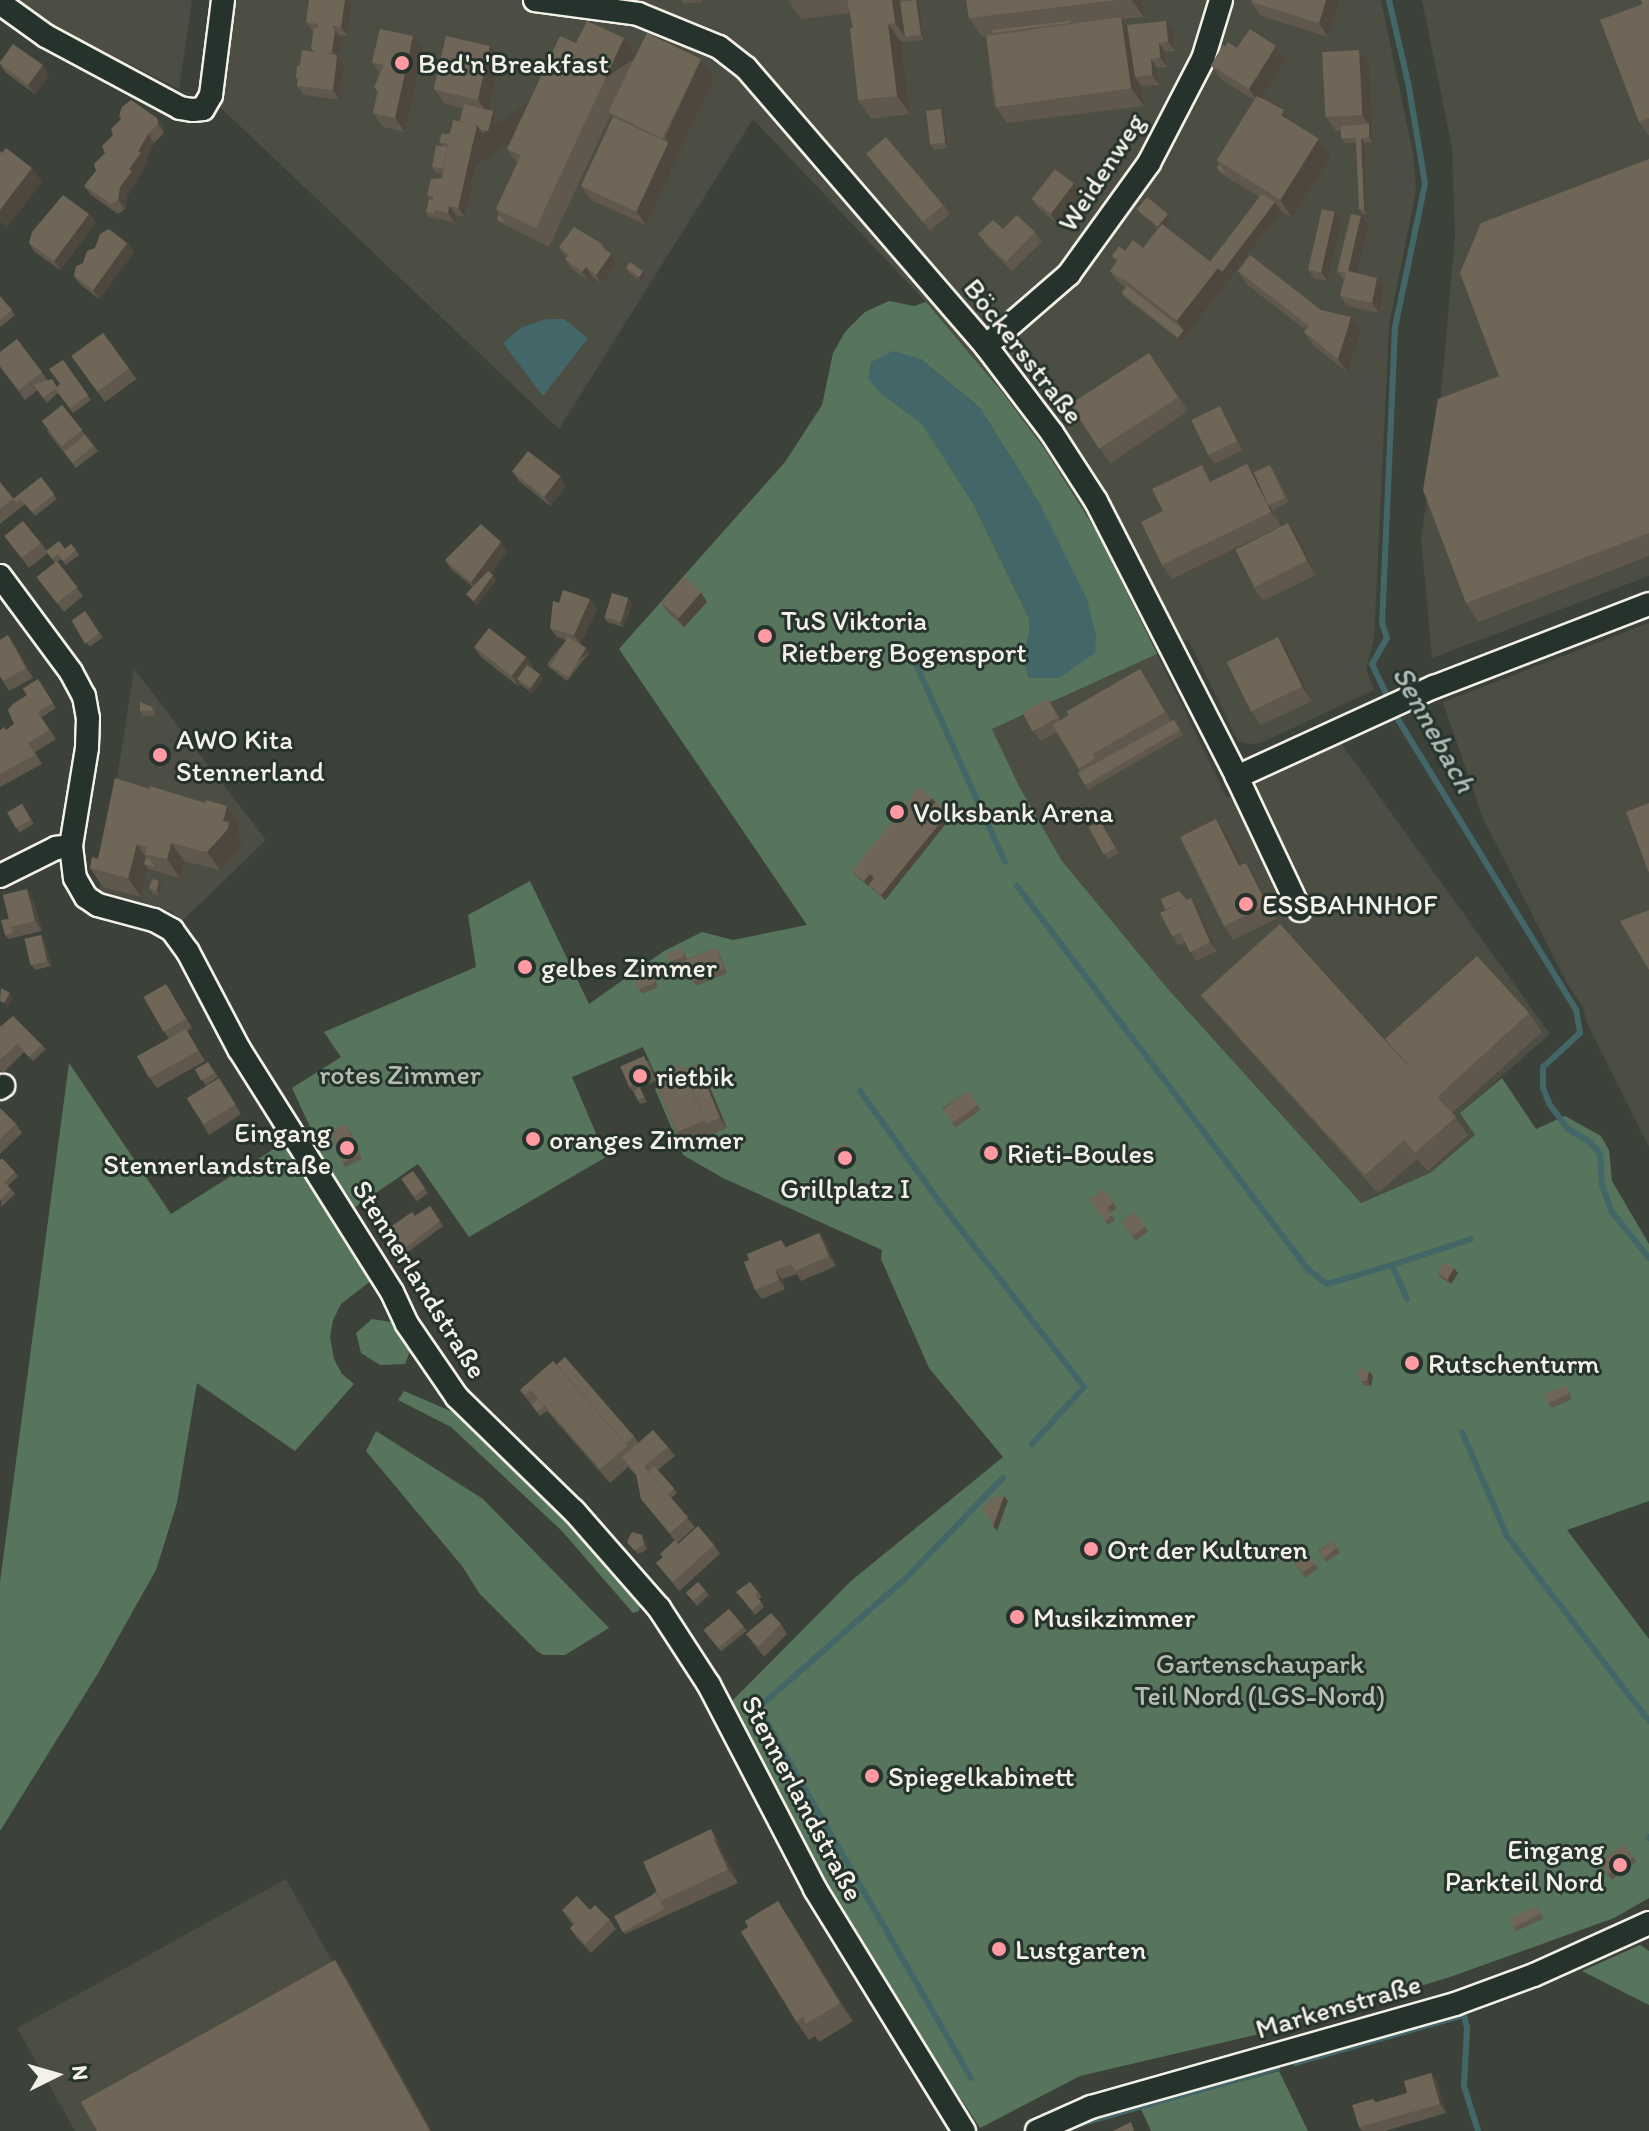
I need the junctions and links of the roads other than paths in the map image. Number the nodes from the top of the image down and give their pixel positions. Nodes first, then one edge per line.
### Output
1 (223, 0) edge
2 (535, 0) edge
3 (1221, 0) edge
4 (0, 3) edge
5 (986, 346) junction
6 (0, 576) edge
7 (1649, 604) edge
8 (1237, 777) junction
9 (71, 846) junction
10 (0, 876) edge
11 (1300, 910) dead end
12 (1649, 1923) edge
13 (964, 2131) edge
14 (1037, 2131) edge

1 - 4 street
2 - 5 street, Böckersstraße
3 - 5 street, Weidenweg
5 - 8 street, Böckersstraße
6 - 9 street, Stennerlandstraße
7 - 8 street
8 - 11 street, Böckersstraße
9 - 10 street
9 - 13 street, Stennerlandstraße
12 - 14 street, Markenstraße

